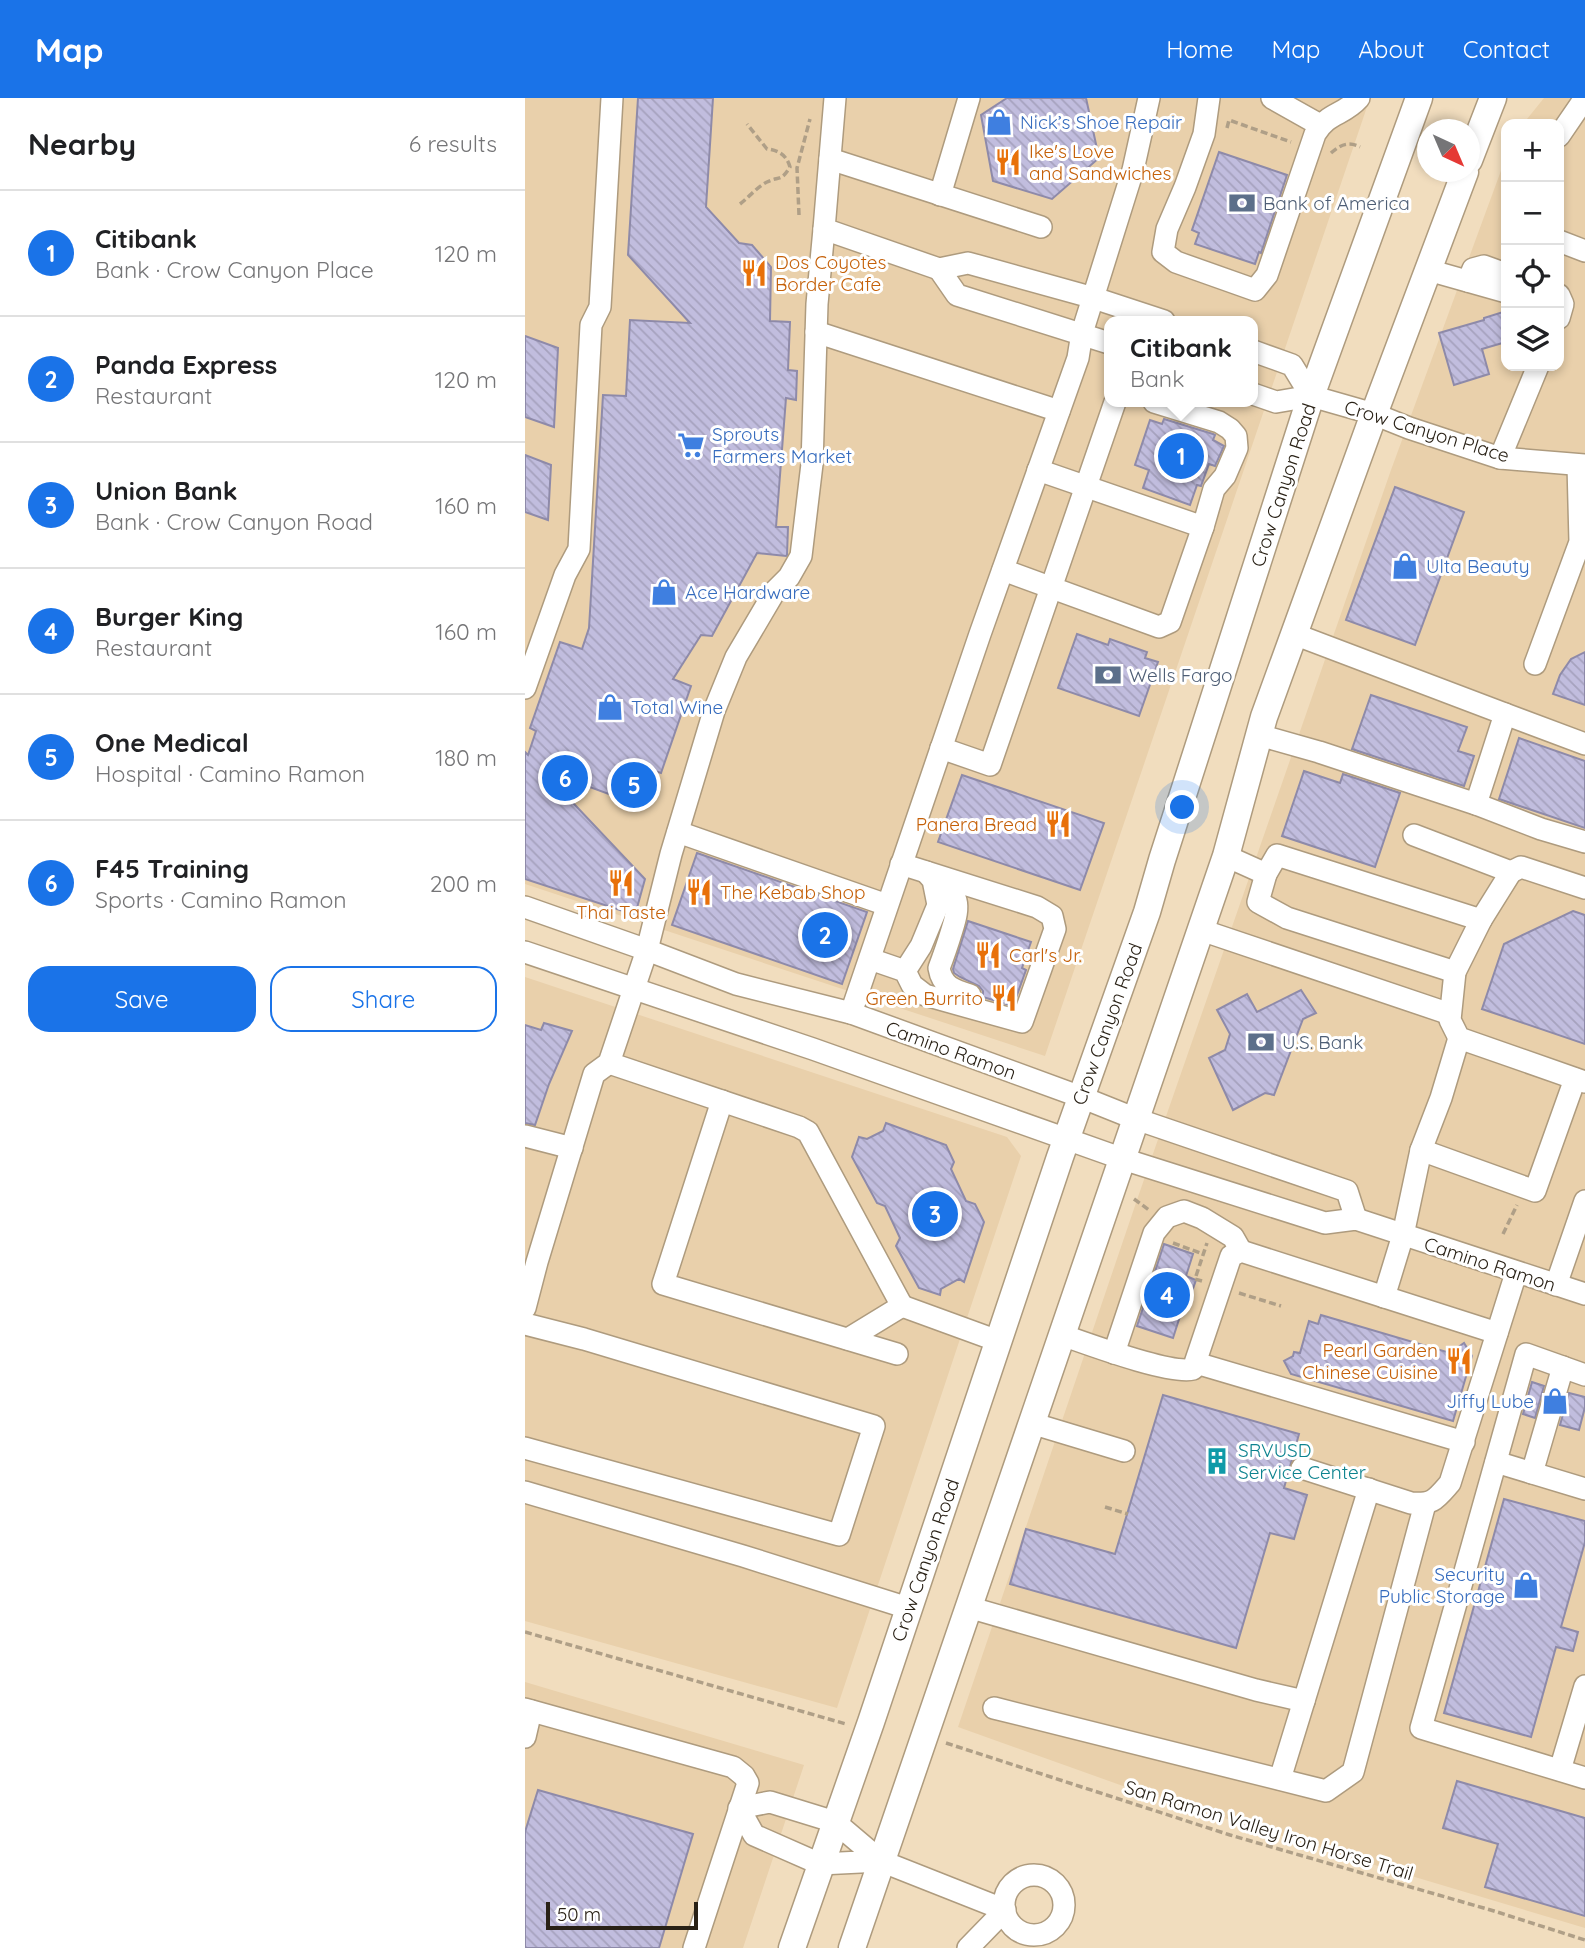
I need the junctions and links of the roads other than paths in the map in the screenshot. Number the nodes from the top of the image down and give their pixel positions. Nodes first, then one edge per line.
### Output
1 (611, 98) edge
2 (835, 98) edge
3 (969, 98) edge
4 (1149, 98) edge
5 (1209, 98) edge
6 (1253, 98) edge
7 (1271, 98) edge
8 (1359, 98) edge
9 (1419, 98) edge
10 (1493, 98) edge
11 (1585, 98) edge
12 (1320, 125) junction
13 (1564, 129) edge
14 (1480, 132) edge
15 (830, 159) junction
16 (1461, 182) edge
17 (940, 195) junction
18 (1041, 227) dead end
19 (824, 229) junction
20 (1564, 243) edge
21 (1585, 251) edge
22 (939, 269) junction
23 (1428, 270) junction
24 (1501, 272) edge
25 (1468, 281) junction
26 (1501, 291) edge
27 (1094, 298) junction
28 (1149, 316) edge
29 (816, 331) junction
30 (1082, 333) junction
31 (1104, 341) edge
32 (1258, 353) edge
33 (1536, 371) edge
34 (1258, 396) edge
35 (1311, 396) junction
36 (1113, 407) edge
37 (1170, 407) edge
38 (1059, 411) junction
39 (1374, 414) junction
40 (1500, 458) junction
41 (1581, 465) edge
42 (1038, 470) junction
43 (1086, 486) junction
44 (1203, 527) junction
45 (1003, 570) junction
46 (1051, 588) junction
47 (1294, 634) junction
48 (1535, 664) dead end
49 (525, 688) edge
50 (1505, 714) junction
51 (1259, 735) junction
52 (1585, 744) edge
53 (941, 748) junction
54 (1476, 804) junction
55 (678, 832) junction
56 (1415, 835) dead end
57 (1585, 842) edge
58 (1226, 856) junction
59 (901, 864) junction
60 (926, 871) junction
61 (1511, 872) junction
62 (1266, 874) junction
63 (1585, 888) edge
64 (887, 905) junction
65 (525, 908) edge
66 (1481, 920) junction
67 (1201, 930) junction
68 (647, 950) junction
69 (525, 952) edge
70 (870, 959) junction
71 (905, 971) junction
72 (1455, 972) junction
73 (633, 989) junction
74 (1027, 1010) junction
75 (851, 1013) junction
76 (1450, 1014) junction
77 (1459, 1038) junction
78 (609, 1063) junction
79 (1580, 1081) edge
80 (1081, 1097) junction
81 (722, 1101) junction
82 (1136, 1119) junction
83 (525, 1136) edge
84 (1066, 1139) junction
85 (572, 1148) junction
86 (1421, 1150) junction
87 (1123, 1159) junction
88 (1585, 1201) edge
89 (1356, 1219) junction
90 (1403, 1235) junction
91 (1241, 1251) junction
92 (1516, 1273) junction
93 (1556, 1285) junction
94 (1585, 1294) edge
95 (1384, 1297) junction
96 (902, 1306) junction
97 (525, 1308) edge
98 (525, 1324) edge
99 (1497, 1333) junction
100 (1062, 1335) junction
101 (848, 1339) junction
102 (998, 1341) junction
103 (1114, 1353) junction
104 (897, 1354) dead end
105 (1196, 1363) junction
106 (1563, 1367) junction
107 (1585, 1375) edge
108 (1031, 1423) junction
109 (1464, 1442) junction
110 (525, 1448) edge
111 (1124, 1451) dead end
112 (1496, 1462) junction
113 (1302, 1468) dead end
114 (1532, 1473) junction
115 (1369, 1489) junction
116 (1585, 1489) edge
117 (525, 1492) edge
118 (1425, 1504) junction
119 (968, 1607) junction
120 (908, 1608) junction
121 (1585, 1686) edge
122 (1304, 1702) junction
123 (994, 1708) dead end
124 (528, 1710) edge
125 (525, 1737) edge
126 (1560, 1770) junction
127 (1585, 1778) edge
128 (1280, 1779) junction
129 (739, 1808) junction
130 (835, 1822) junction
131 (881, 1861) junction
132 (820, 1864) junction
133 (694, 1948) edge
134 (792, 1948) edge
135 (852, 1948) edge
136 (968, 1948) edge

1 - 49 street
2 - 15 street
3 - 17 street
4 - 27 street
5 - 12 street
6 - 7 street
7 - 12 street
8 - 12 street
9 - 35 main road, Crow Canyon Road
10 - 14 main road
11 - 13 street
15 - 17 street
15 - 19 street
16 - 23 main road
17 - 18 street
19 - 22 street
19 - 29 street
20 - 21 street
22 - 27 street
22 - 30 street
23 - 25 street
23 - 39 main road
24 - 25 street
25 - 26 street
27 - 28 street
27 - 30 street
29 - 38 street
29 - 55 street
30 - 31 street
30 - 38 street
32 - 35 street
33 - 40 street
34 - 35 street, Crow Canyon Place
35 - 39 street, Crow Canyon Place
35 - 80 main road, Crow Canyon Road
36 - 43 street
37 - 44 street
38 - 42 street
39 - 40 street, Crow Canyon Place
39 - 47 main road
40 - 41 street, Crow Canyon Place
41 - 48 street
42 - 43 street
42 - 45 street
43 - 44 street
43 - 46 street
44 - 46 street
45 - 46 street
45 - 53 street
46 - 53 street
47 - 50 street
47 - 51 main road
50 - 52 street
50 - 54 street
51 - 54 street
51 - 58 main road
53 - 59 street
54 - 57 street
55 - 64 street
55 - 68 street
56 - 61 street
58 - 62 street
58 - 67 main road
59 - 60 street
59 - 64 street
60 - 71 street
60 - 74 street
60 - 74 street
61 - 63 street
61 - 66 street
62 - 66 street
62 - 72 street
64 - 70 street
65 - 68 street, Camino Ramon
66 - 72 street
67 - 76 street
67 - 82 main road
68 - 73 street
68 - 75 street, Camino Ramon
69 - 73 street, Camino Ramon
70 - 71 street
70 - 75 street
71 - 74 street
72 - 76 street
73 - 78 street
73 - 84 street, Camino Ramon
75 - 80 street, Camino Ramon
76 - 77 street
77 - 79 street
77 - 86 street
78 - 81 street
78 - 85 street
79 - 86 street
80 - 82 street, Camino Ramon
80 - 84 main road, Crow Canyon Road
81 - 96 street
81 - 101 street
82 - 87 main road
82 - 89 street, Camino Ramon
83 - 85 street
84 - 87 street, Camino Ramon
84 - 102 main road, Crow Canyon Road
85 - 97 street
86 - 90 street
87 - 89 street, Camino Ramon
87 - 100 main road
88 - 93 street
89 - 90 street, Camino Ramon
90 - 92 street, Camino Ramon
90 - 95 street
91 - 95 street
91 - 103 street
91 - 105 street
92 - 93 street, Camino Ramon
92 - 99 street
93 - 94 street, Camino Ramon
95 - 99 street
96 - 101 street
96 - 102 street
98 - 110 street
99 - 109 street
100 - 103 street
100 - 108 main road
101 - 104 street
102 - 120 main road, Crow Canyon Road
103 - 105 street
105 - 109 street
106 - 107 street
106 - 112 street
106 - 114 street
108 - 111 street
108 - 119 main road
109 - 118 street
112 - 114 street
112 - 126 street
113 - 115 street
114 - 116 street
115 - 118 street
115 - 122 street
117 - 120 street
118 - 128 street
119 - 122 street
119 - 131 main road
120 - 130 main road, Crow Canyon Road
121 - 126 street
122 - 128 street
123 - 128 street
124 - 125 street
124 - 129 street
126 - 127 street
129 - 130 street
129 - 132 street
129 - 133 street
130 - 131 street
130 - 132 main road, Crow Canyon Road
131 - 132 street
131 - 135 main road
131 - 136 street
132 - 134 main road, Crow Canyon Road

